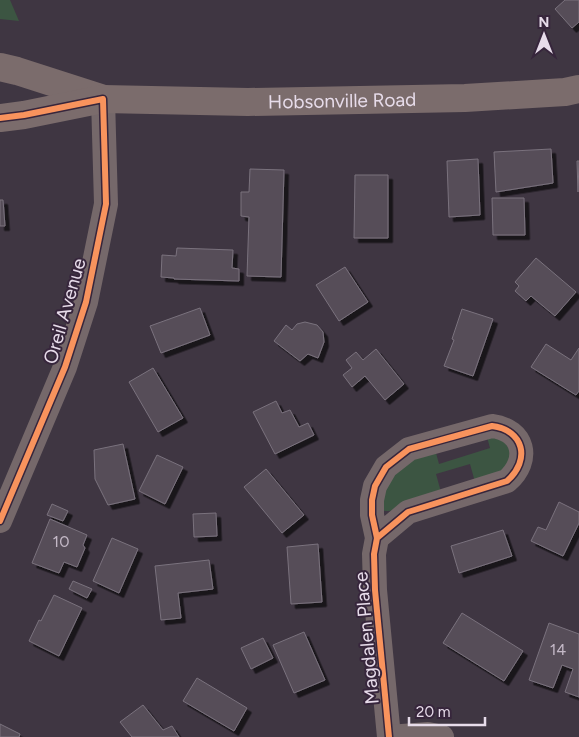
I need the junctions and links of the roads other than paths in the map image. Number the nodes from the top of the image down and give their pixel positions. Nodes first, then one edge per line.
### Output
1 (0, 67) edge
2 (579, 89) edge
3 (103, 99) junction
4 (0, 118) edge
5 (0, 521) edge
6 (377, 538) junction
7 (389, 737) edge
8 (442, 737) edge

1 - 3 main road, Hobsonville Road
2 - 3 main road, Hobsonville Road
3 - 4 main road, Hobsonville Road
3 - 5 street, Oreil Avenue
6 - 6 street, Magdalen Place
6 - 7 street, Magdalen Place
7 - 8 street

